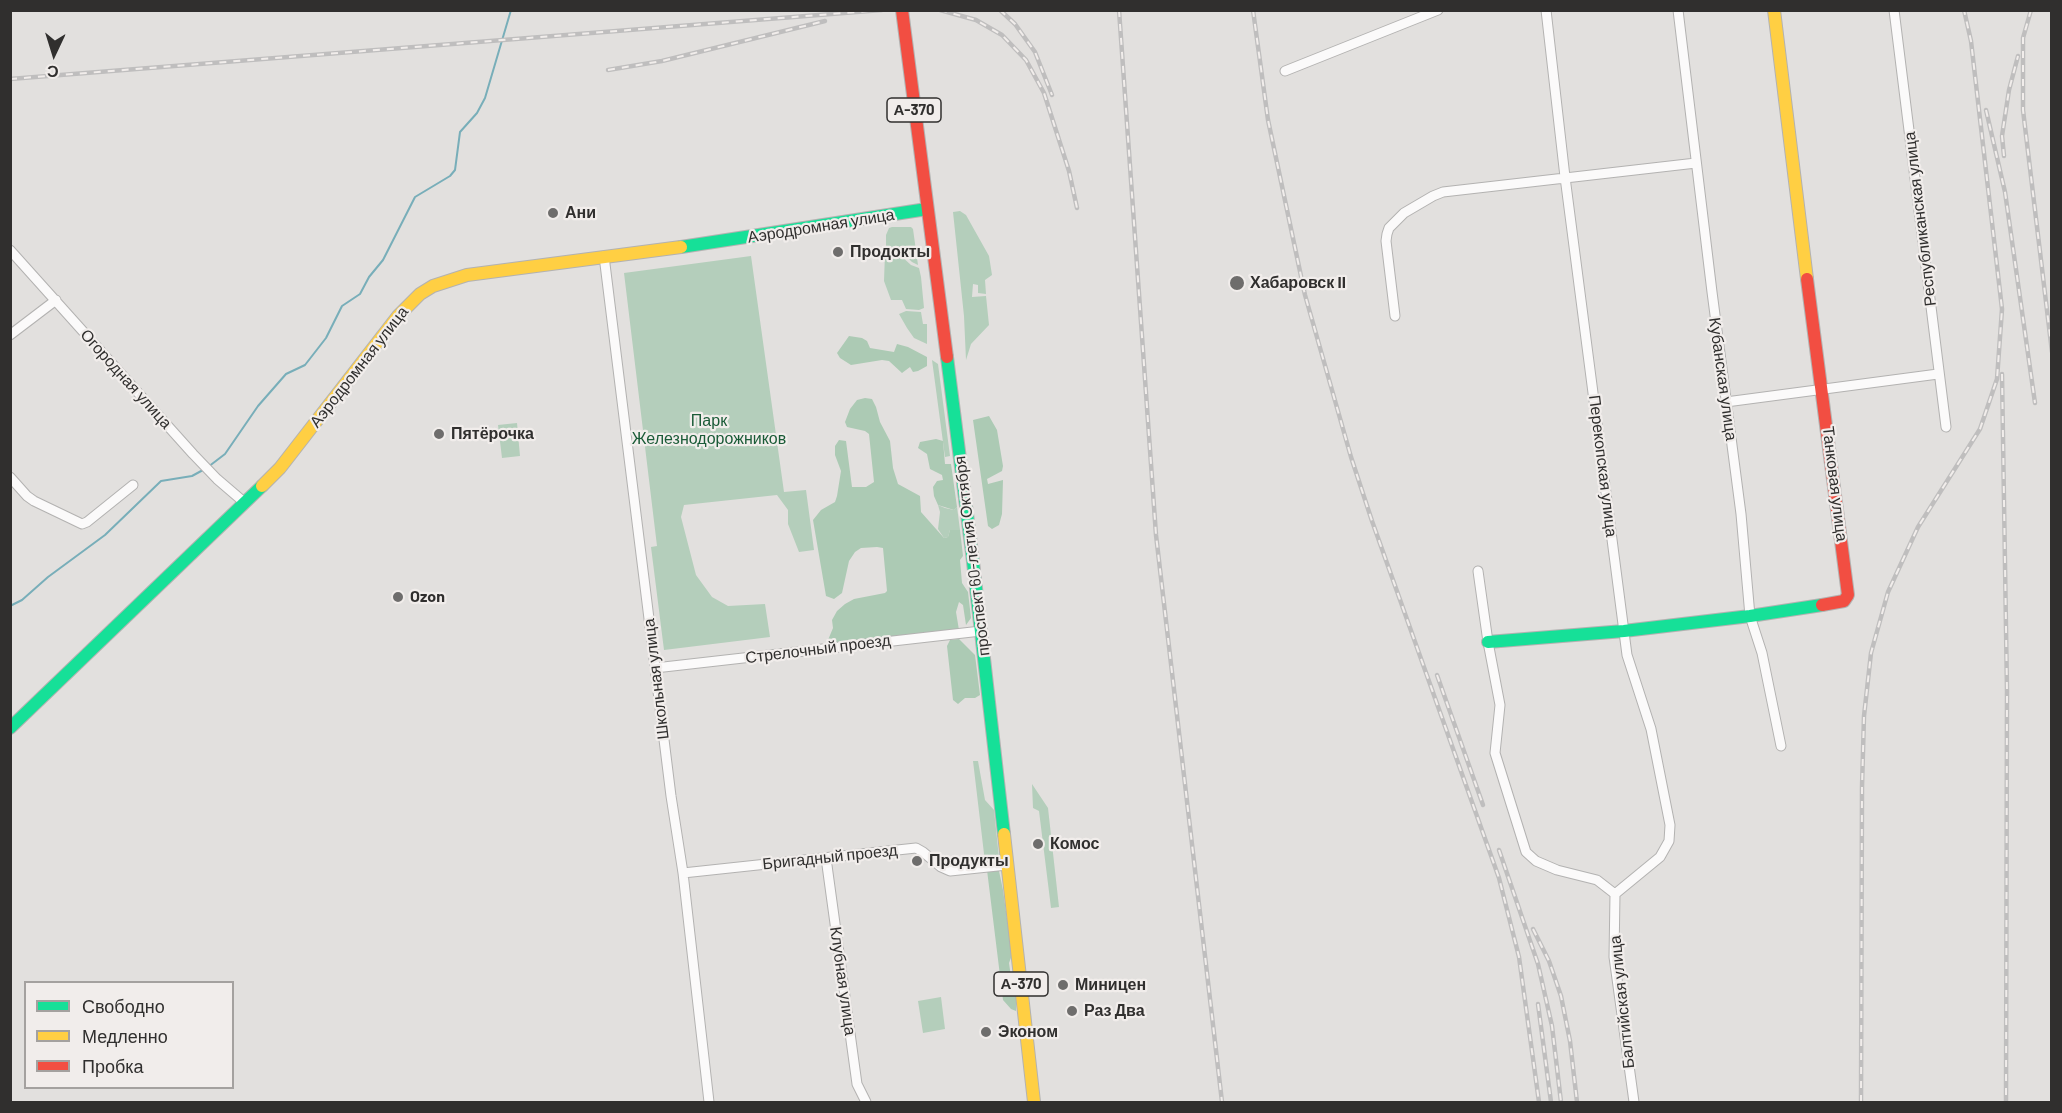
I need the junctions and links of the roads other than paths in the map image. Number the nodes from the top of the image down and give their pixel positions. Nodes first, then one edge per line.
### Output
1 (902, 10) edge
2 (1438, 10) edge
3 (1546, 10) edge
4 (1678, 10) edge
5 (1774, 10) edge
6 (1894, 10) edge
7 (1285, 71) dead end
8 (1696, 163) junction
9 (1565, 177) junction
10 (927, 209) junction
11 (10, 249) edge
12 (604, 256) junction
13 (56, 300) junction
14 (1395, 315) dead end
15 (10, 335) edge
16 (1938, 374) junction
17 (1822, 389) junction
18 (1726, 402) junction
19 (1946, 427) dead end
20 (10, 477) edge
21 (133, 485) dead end
22 (245, 504) junction
23 (1478, 571) dead end
24 (1750, 616) junction
25 (981, 631) junction
26 (1624, 632) junction
27 (1488, 642) junction
28 (655, 668) junction
29 (10, 728) edge
30 (1781, 746) dead end
31 (826, 858) junction
32 (1007, 865) junction
33 (683, 873) junction
34 (1615, 894) junction
35 (709, 1102) edge
36 (866, 1102) edge
37 (1034, 1102) edge
38 (1635, 1102) edge

1 - 10 main road, проспект 60-летия Октября / А-370
2 - 7 street
3 - 9 street, Перекопская улица
4 - 8 street, Кубанская улица
5 - 17 main road, Танковая улица
6 - 16 street, Республиканская улица
8 - 9 street
8 - 18 street, Кубанская улица
9 - 14 street
9 - 26 street, Перекопская улица
10 - 12 main road, Аэродромная улица
10 - 25 main road, проспект 60-летия Октября / А-370
11 - 13 street, Огородная улица
12 - 22 main road, Аэродромная улица
12 - 28 street, Школьная улица
13 - 15 street
13 - 22 street, Огородная улица
16 - 17 street
16 - 19 street, Республиканская улица
17 - 18 street
17 - 24 main road, Танковая улица
18 - 24 street, Кубанская улица
20 - 21 street
22 - 29 main road, Аэродромная улица
23 - 27 street
24 - 26 main road, Танковая улица
24 - 30 street, Кубанская улица
25 - 28 street, Стрелочный проезд
25 - 32 main road, проспект 60-летия Октября / А-370
26 - 27 main road, Танковая улица
26 - 34 street, Перекопская улица
27 - 34 street
28 - 33 street, Школьная улица
31 - 32 street, Бригадный проезд
31 - 33 street, Бригадный проезд
31 - 36 street, Клубная улица
32 - 37 main road, проспект 60-летия Октября / А-370
33 - 35 street, Школьная улица
34 - 38 street, Балтийская улица

